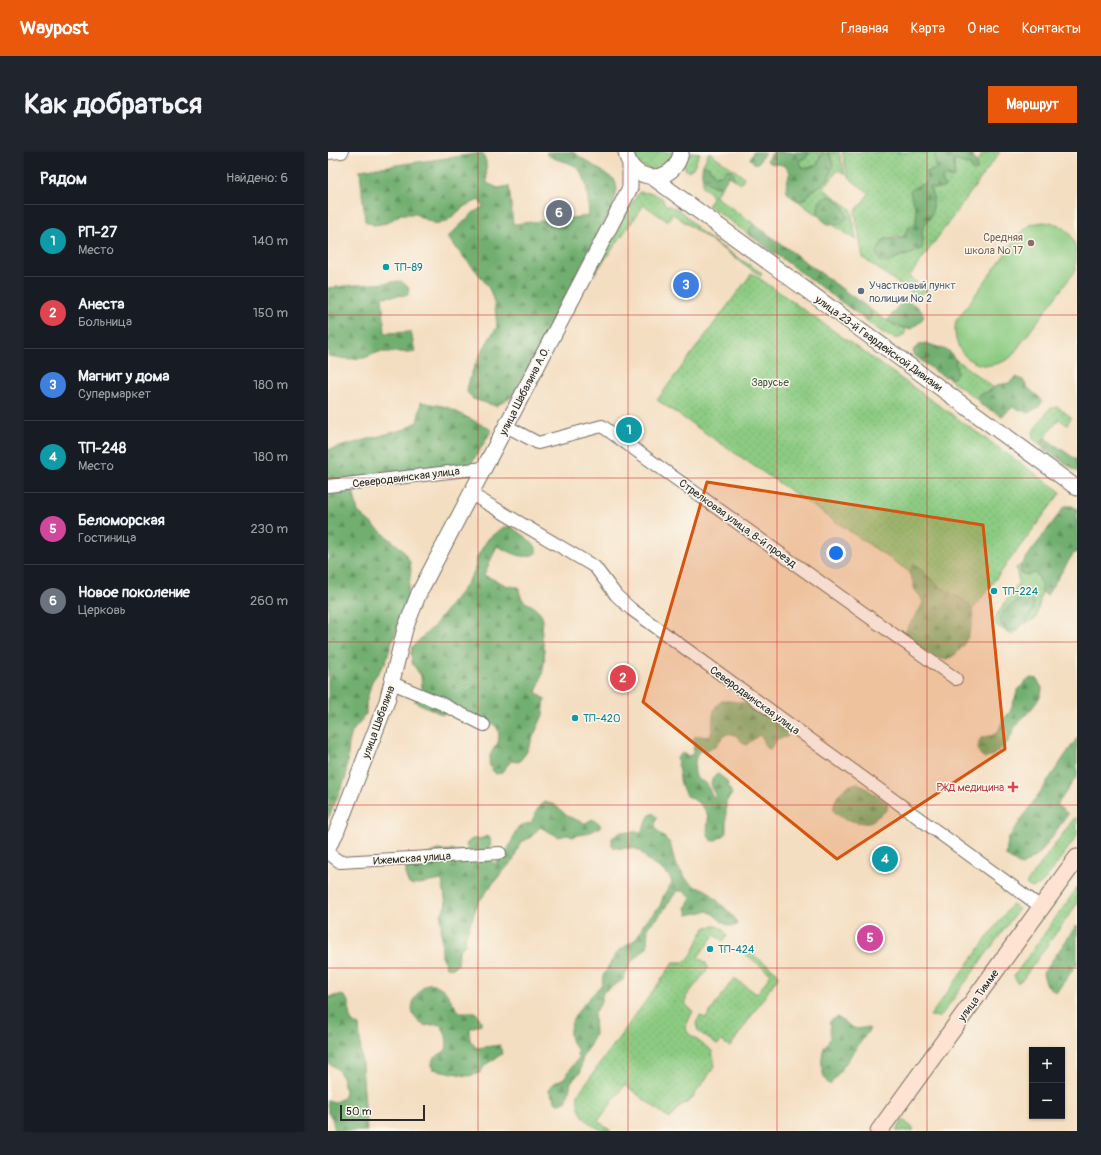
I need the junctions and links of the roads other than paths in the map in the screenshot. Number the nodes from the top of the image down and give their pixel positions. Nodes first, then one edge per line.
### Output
1 (342, 152) edge
2 (328, 153) edge
3 (681, 153) edge
4 (625, 156) edge
5 (673, 169) junction
6 (650, 177) junction
7 (630, 188) junction
8 (681, 199) junction
9 (506, 426) junction
10 (484, 468) junction
11 (328, 486) edge
12 (1077, 488) edge
13 (471, 494) junction
14 (419, 593) joint
15 (956, 679) dead end
16 (392, 683) junction
17 (484, 725) dead end
18 (328, 847) edge
19 (328, 853) edge
20 (500, 853) dead end
21 (1077, 858) edge
22 (1041, 907) junction
23 (879, 1131) edge

1 - 2 street
3 - 5 street
4 - 6 street, улица 23-й Гвардейской Дивизии
4 - 7 street
5 - 6 street
5 - 8 street
6 - 7 street
6 - 8 street, улица 23-й Гвардейской Дивизии
7 - 9 street, улица Шабалина А.О.
8 - 12 street, улица 23-й Гвардейской Дивизии
9 - 10 street, улица Шабалина А.О.
9 - 15 street, Стрелковая улица, 8-й проезд
10 - 11 street, Северодвинская улица
10 - 13 street, улица Шабалина А.О.
13 - 14 street, улица Шабалина А.О.
13 - 22 street, Северодвинская улица
14 - 16 street, улица Шабалина
16 - 17 street
16 - 18 street, улица Шабалина
19 - 20 street, Ижемская улица
21 - 22 main road, улица Тимме
22 - 23 main road, улица Тимме

